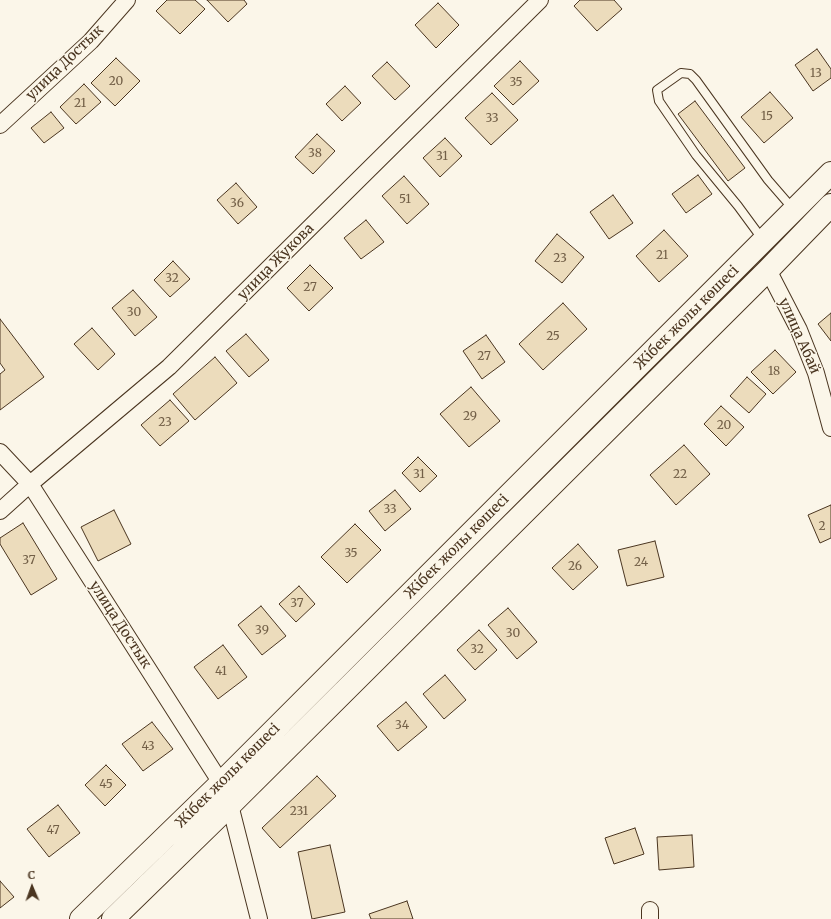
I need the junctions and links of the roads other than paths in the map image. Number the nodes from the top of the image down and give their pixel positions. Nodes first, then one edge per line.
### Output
1 (127, 0) edge
2 (540, 0) edge
3 (0, 124) edge
4 (831, 173) edge
5 (831, 205) edge
6 (795, 210) junction
7 (764, 241) junction
8 (768, 270) junction
9 (831, 428) edge
10 (0, 452) edge
11 (30, 484) junction
12 (0, 511) edge
13 (221, 783) junction
14 (230, 805) junction
15 (81, 919) edge
16 (113, 919) edge
17 (259, 919) edge

1 - 3 street, улица Достык
2 - 11 street, улица Жукова
4 - 6 main road, Жібек жолы көшесі
5 - 8 main road, Жібек жолы көшесі
6 - 7 main road, Жібек жолы көшесі
6 - 7 lane
7 - 13 main road, Жібек жолы көшесі
8 - 9 street, улица Абай
8 - 14 main road, Жібек жолы көшесі
10 - 11 street, улица Достык
11 - 12 street, улица Жукова
11 - 13 street, улица Достык
13 - 14 street, улица Достык
13 - 15 main road, Жібек жолы көшесі
14 - 16 main road, Жібек жолы көшесі
14 - 17 street, улица Достык

